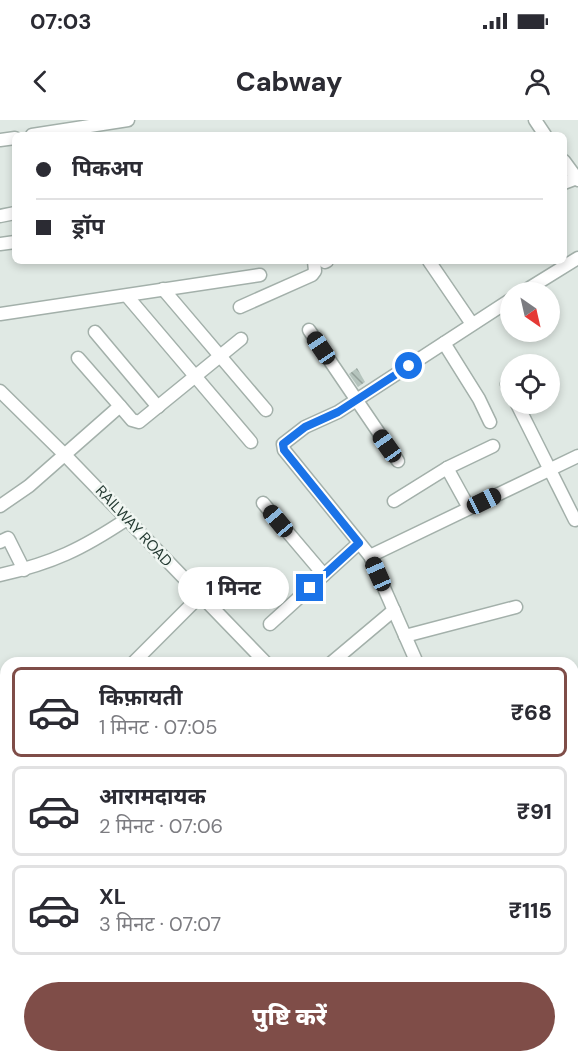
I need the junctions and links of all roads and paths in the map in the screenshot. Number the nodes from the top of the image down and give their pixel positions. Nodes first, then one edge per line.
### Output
1 (129, 120) edge
2 (51, 132) edge
3 (567, 165) edge
4 (577, 179) edge
5 (578, 258) edge
6 (314, 264) edge
7 (431, 264) edge
8 (260, 274) dead end
9 (539, 282) edge
10 (163, 289) junction
11 (127, 296) junction
12 (500, 306) edge
13 (240, 307) dead end
14 (0, 314) edge
15 (472, 324) junction
16 (309, 330) dead end
17 (95, 332) dead end
18 (242, 339) dead end
19 (444, 343) junction
20 (220, 355) junction
21 (78, 358) dead end
22 (195, 375) junction
23 (0, 391) edge
24 (356, 401) junction
25 (120, 406) junction
26 (158, 407) junction
27 (266, 410) dead end
28 (522, 414) edge
29 (490, 422) dead end
30 (251, 442) dead end
31 (493, 446) dead end
32 (65, 455) junction
33 (578, 456) edge
34 (398, 462) dead end
35 (447, 468) junction
36 (551, 470) junction
37 (394, 501) dead end
38 (263, 503) dead end
39 (0, 506) edge
40 (469, 508) junction
41 (127, 519) junction
42 (575, 520) dead end
43 (0, 542) edge
44 (359, 543) junction
45 (370, 556) junction
46 (24, 570) junction
47 (0, 575) edge
48 (324, 575) junction
49 (200, 596) junction
50 (516, 607) dead end
51 (394, 610) junction
52 (270, 624) dead end
53 (405, 636) junction
54 (139, 657) edge
55 (260, 657) edge
56 (338, 657) edge
57 (414, 657) edge

1 - 2 street
3 - 4 street
5 - 9 street
6 - 13 street
7 - 15 street
8 - 10 street
10 - 11 street
10 - 20 street
11 - 14 street
11 - 22 street
12 - 15 street
15 - 19 street
16 - 24 street
17 - 26 street
18 - 20 street
19 - 24 street
19 - 29 street
20 - 22 street
20 - 27 street
21 - 25 street
22 - 26 street
22 - 30 street
23 - 32 street, RAILWAY ROAD
24 - 34 street
24 - 44 street
25 - 26 street
25 - 32 street
28 - 36 street
31 - 35 street
32 - 39 street
32 - 41 street, RAILWAY ROAD
33 - 36 street
35 - 37 street
35 - 40 street
36 - 40 street
36 - 42 street
38 - 48 street
40 - 45 street
41 - 46 street
41 - 49 street, RAILWAY ROAD
43 - 46 street
44 - 45 street
44 - 48 street
45 - 51 street
46 - 47 street
48 - 52 street
49 - 54 street
49 - 55 street, RAILWAY ROAD
50 - 53 street
51 - 53 street
51 - 56 street
53 - 57 street

